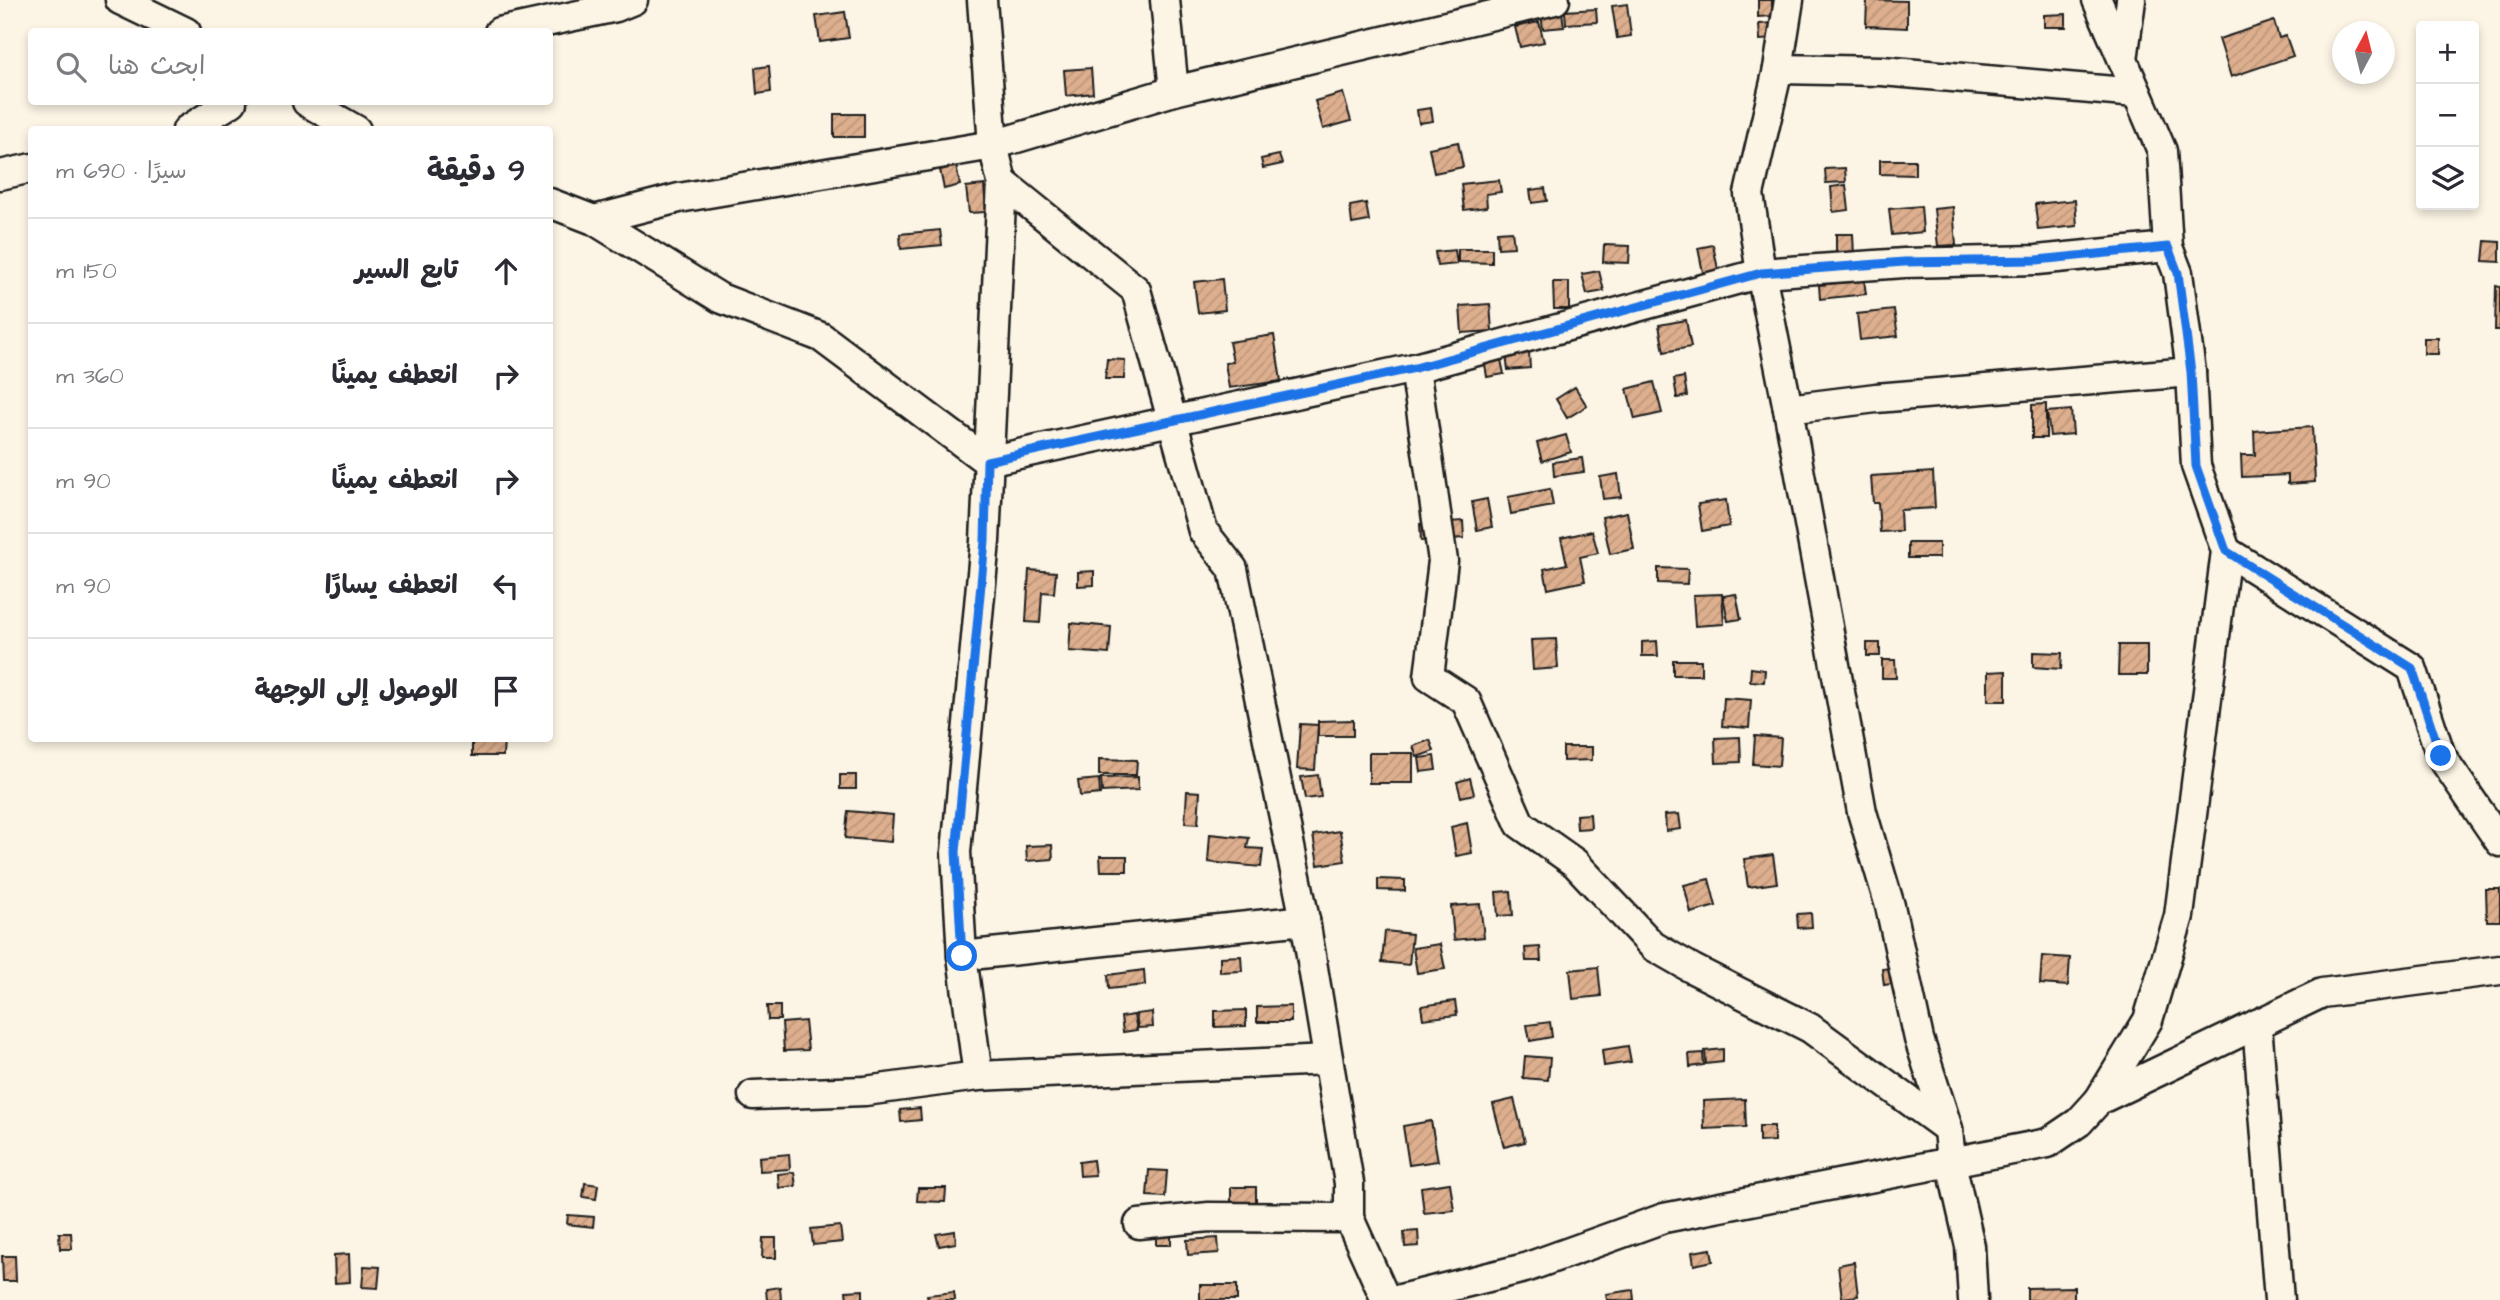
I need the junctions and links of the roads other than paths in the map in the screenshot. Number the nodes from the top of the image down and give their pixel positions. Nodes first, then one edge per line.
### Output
1 (120, 0) edge
2 (633, 0) edge
3 (982, 0) edge
4 (1166, 0) edge
5 (1555, 0) edge
6 (1789, 0) edge
7 (2097, 0) edge
8 (2131, 0) edge
9 (178, 28) edge
10 (518, 28) edge
11 (2123, 60) junction
12 (1778, 69) junction
13 (1174, 91) junction
14 (2137, 93) junction
15 (227, 105) edge
16 (312, 105) edge
17 (193, 126) edge
18 (349, 126) edge
19 (993, 145) junction
20 (28, 169) edge
21 (0, 175) edge
22 (1002, 182) junction
23 (553, 204) edge
24 (594, 220) junction
25 (2168, 247) junction
26 (1761, 273) junction
27 (1415, 368) junction
28 (2191, 372) junction
29 (1788, 408) junction
30 (1172, 421) junction
31 (987, 461) junction
32 (2226, 551) junction
33 (2500, 842) edge
34 (1305, 920) junction
35 (962, 956) junction
36 (2500, 971) edge
37 (2257, 1024) junction
38 (1328, 1060) junction
39 (978, 1076) junction
40 (753, 1094) dead end
41 (2099, 1100) junction
42 (1948, 1129) junction
43 (1951, 1163) junction
44 (1349, 1217) junction
45 (1139, 1224) dead end
46 (1386, 1300) edge
47 (1396, 1300) edge
48 (1973, 1300) edge
49 (2279, 1300) edge

1 - 9 street
2 - 10 street
3 - 19 street
4 - 13 street
5 - 13 street
6 - 12 street
7 - 11 street
8 - 11 street
11 - 14 street
12 - 14 street
12 - 26 street
13 - 19 street
14 - 25 street
15 - 17 street
16 - 18 street
19 - 22 street
19 - 24 street
20 - 21 street
22 - 30 street
22 - 31 street
23 - 24 street
24 - 31 street
25 - 26 street
25 - 28 street
26 - 27 street
26 - 29 street
27 - 30 street
27 - 42 street
28 - 29 street
28 - 32 street
29 - 42 street
30 - 31 street
30 - 34 street
31 - 35 street
32 - 33 street
32 - 41 street
34 - 35 street
34 - 38 street
35 - 39 street
36 - 37 street
37 - 41 street
37 - 49 street
38 - 39 street
38 - 44 street
39 - 40 street
41 - 43 street
42 - 43 street
43 - 47 street
43 - 48 street
44 - 45 street
44 - 46 street

